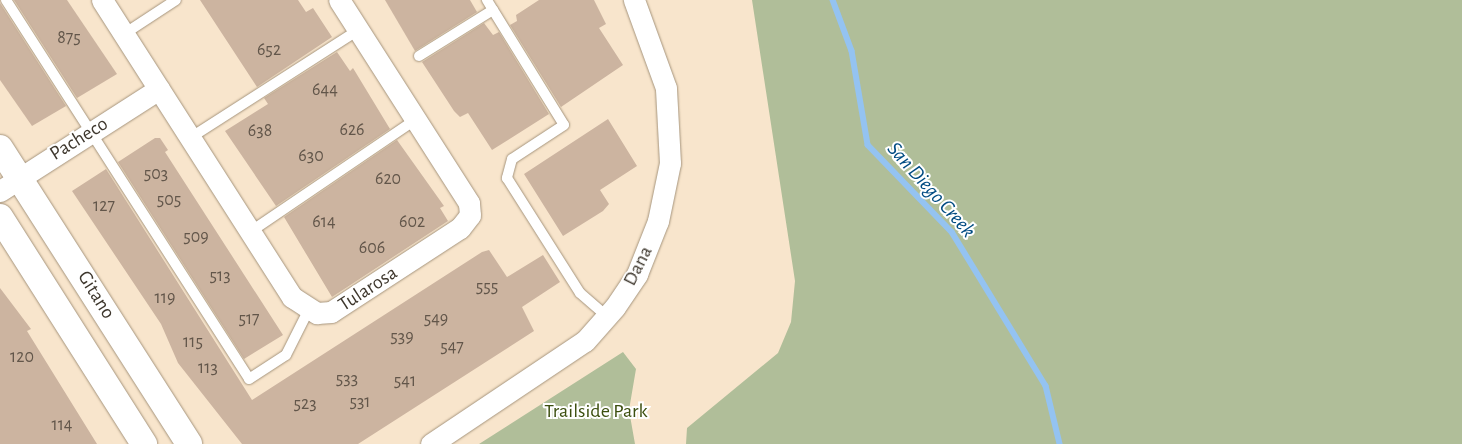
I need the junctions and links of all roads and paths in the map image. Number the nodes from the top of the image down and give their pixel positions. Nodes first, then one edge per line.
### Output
1 (6, 0) edge
2 (102, 0) edge
3 (176, 0) edge
4 (339, 0) edge
5 (487, 0) edge
6 (634, 0) edge
7 (494, 10) junction
8 (358, 30) junction
9 (124, 34) junction
10 (419, 56) dead end
11 (159, 89) junction
12 (416, 119) junction
13 (91, 132) junction
14 (190, 138) junction
15 (0, 148) edge
16 (10, 184) edge
17 (0, 217) edge
18 (250, 232) junction
19 (309, 309) junction
20 (608, 317) junction
21 (144, 444) edge
22 (190, 444) edge
23 (431, 444) edge

1 - 13 lane
2 - 9 street, Tularosa
3 - 9 lane
4 - 8 street, Tularosa
5 - 7 lane
6 - 20 street, Dana
7 - 10 lane
7 - 20 lane
8 - 12 street, Tularosa
8 - 14 lane
9 - 11 street, Tularosa
11 - 13 street, Pacheco
11 - 14 street, Tularosa
12 - 18 lane
12 - 19 street, Tularosa
13 - 16 street, Pacheco
13 - 19 lane
14 - 18 street, Tularosa
15 - 16 street, Gitano
16 - 22 street, Gitano
17 - 21 street, Gitano
18 - 19 street, Tularosa
20 - 23 street, Dana

